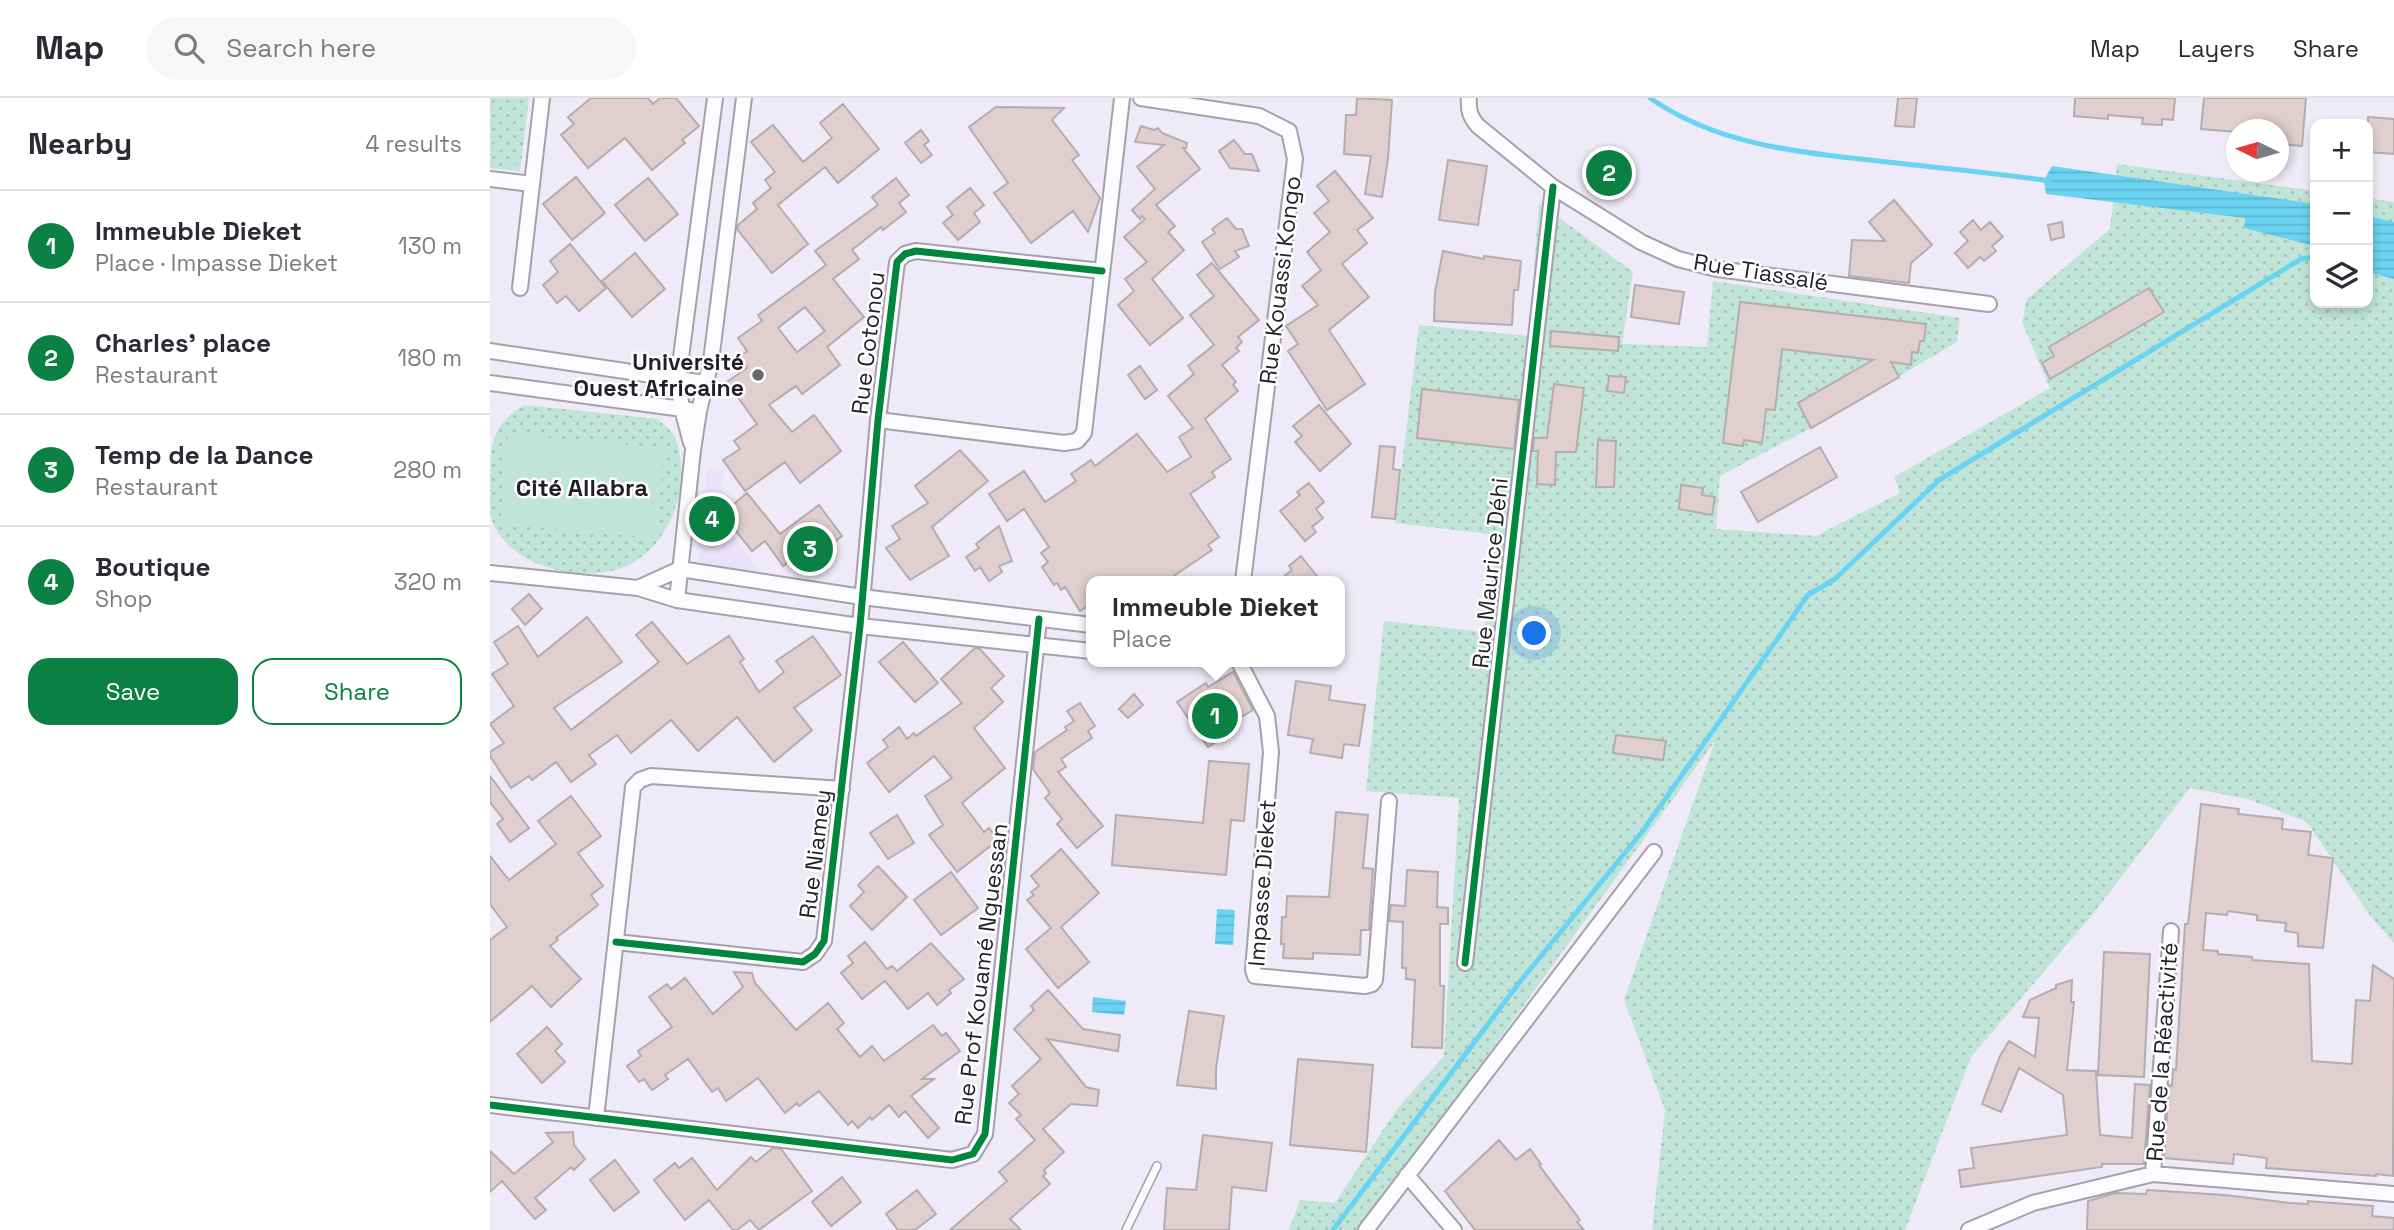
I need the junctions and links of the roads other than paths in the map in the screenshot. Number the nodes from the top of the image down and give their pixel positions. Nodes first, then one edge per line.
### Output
1 (542, 98) edge
2 (715, 98) edge
3 (744, 98) edge
4 (1122, 98) edge
5 (1141, 98) edge
6 (1469, 98) edge
7 (490, 179) edge
8 (532, 184) junction
9 (1553, 187) junction
10 (1102, 271) junction
11 (520, 288) dead end
12 (1989, 304) dead end
13 (490, 351) edge
14 (490, 358) edge
15 (678, 380) junction
16 (490, 383) edge
17 (705, 383) junction
18 (682, 409) junction
19 (699, 411) junction
20 (878, 420) junction
21 (693, 450) junction
22 (680, 569) junction
23 (490, 573) edge
24 (1244, 576) edge
25 (638, 588) junction
26 (862, 597) junction
27 (677, 600) junction
28 (1039, 619) junction
29 (1086, 624) edge
30 (860, 626) junction
31 (1037, 647) junction
32 (1086, 651) edge
33 (1242, 667) edge
34 (842, 789) junction
35 (1389, 801) dead end
36 (1654, 852) dead end
37 (2171, 930) dead end
38 (616, 942) junction
39 (1465, 963) dead end
40 (490, 1105) edge
41 (596, 1118) junction
42 (1157, 1166) dead end
43 (2153, 1174) junction
44 (1407, 1175) junction
45 (2394, 1194) edge
46 (1126, 1230) edge
47 (1366, 1230) edge
48 (1454, 1230) edge
49 (1969, 1230) edge

1 - 8 street
2 - 15 street
3 - 17 street
4 - 10 street
5 - 24 street, Rue Kouassi Kongo
6 - 9 street, Rue Tiassalé
7 - 8 street
8 - 11 street
9 - 12 street, Rue Tiassalé
9 - 39 street, Rue Maurice Déhi
10 - 20 street, Rue Cotonou
10 - 20 street
13 - 14 street
13 - 15 street
15 - 17 street
15 - 18 street
16 - 18 street
17 - 19 street
18 - 19 street
18 - 21 street
19 - 21 street
20 - 26 street, Rue Cotonou
21 - 22 street
22 - 25 street
22 - 26 street
22 - 27 street
23 - 25 street
25 - 27 street
26 - 28 street
26 - 30 street, Rue Niamey
27 - 30 street
28 - 29 street
28 - 31 street, Rue Prof Kouamé Nguessan
30 - 31 street
30 - 34 street, Rue Niamey
31 - 32 street
31 - 41 street, Rue Prof Kouamé Nguessan
33 - 35 street, Impasse Dieket
34 - 38 street
34 - 38 street, Rue Niamey
36 - 44 street
37 - 43 street, Rue de la Réactivité
38 - 41 street
40 - 41 street, Rue Prof Kouamé Nguessan
42 - 46 lane
43 - 45 street
43 - 49 street
44 - 47 street
44 - 48 street

